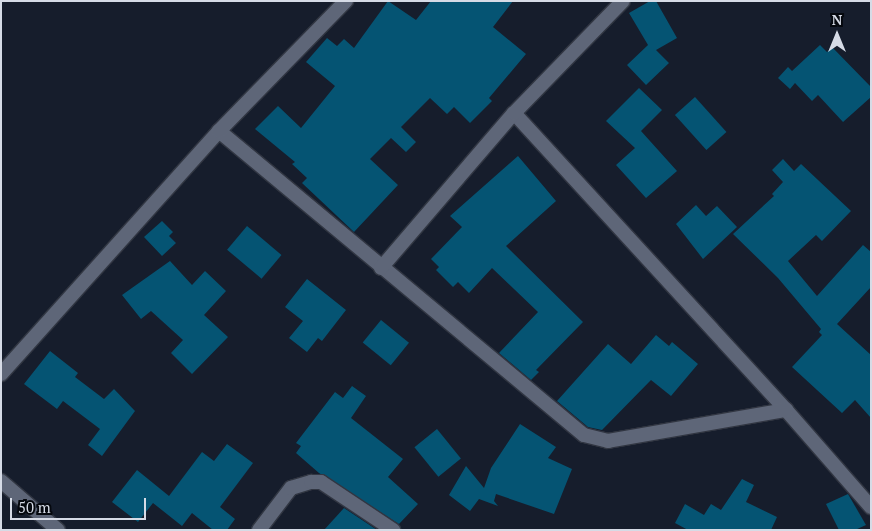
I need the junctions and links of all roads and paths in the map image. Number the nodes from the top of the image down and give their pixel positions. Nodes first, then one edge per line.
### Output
1 (346, 1) edge
2 (623, 1) edge
3 (514, 113) junction
4 (220, 131) junction
5 (381, 268) junction
6 (1, 374) edge
7 (786, 410) junction
8 (1, 481) edge
9 (871, 507) edge
10 (58, 530) edge
11 (259, 530) edge
12 (394, 530) edge

1 - 4 street
2 - 3 street
3 - 5 street
3 - 7 street
4 - 5 street
4 - 6 street
5 - 7 street
7 - 9 street
8 - 10 street
11 - 12 street

